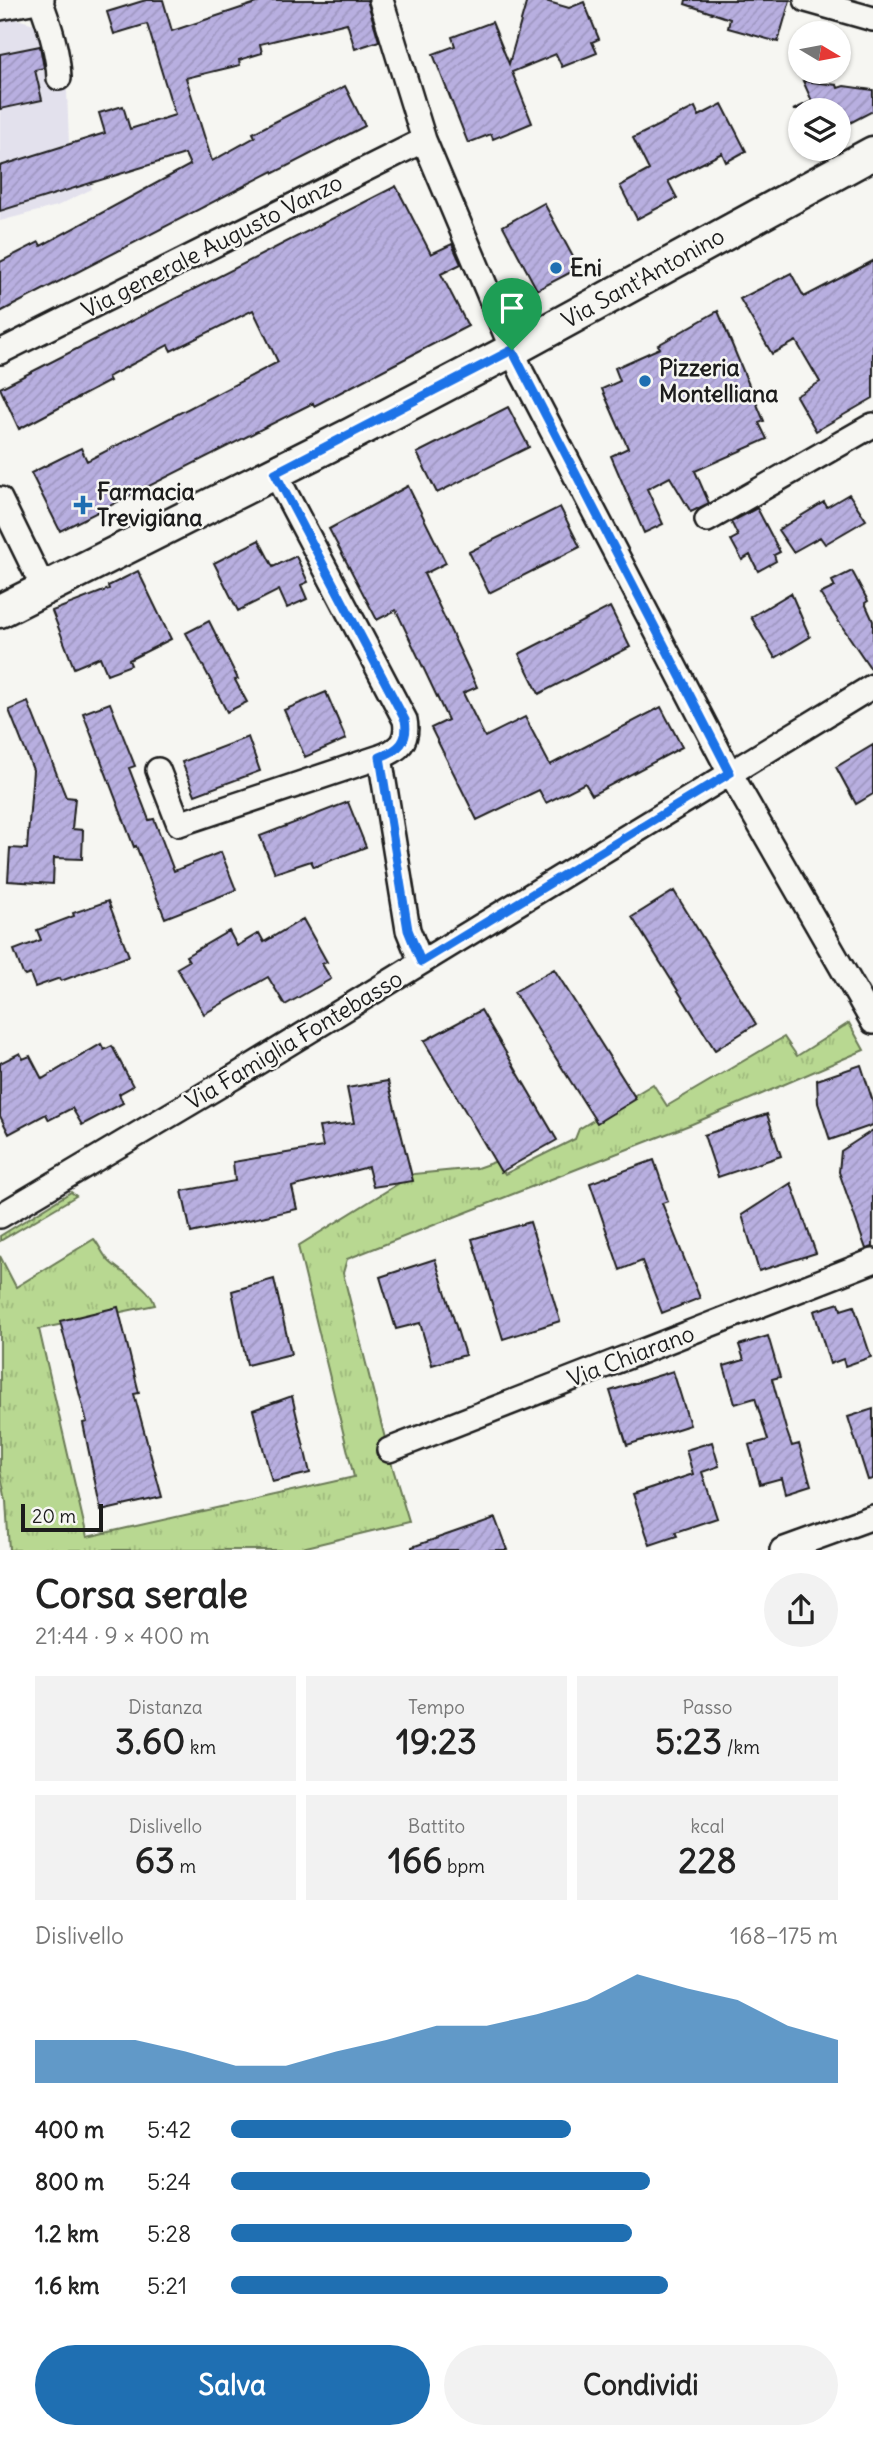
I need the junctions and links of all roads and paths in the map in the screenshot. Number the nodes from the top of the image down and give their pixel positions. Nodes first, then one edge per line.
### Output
1 (41, 0) edge
2 (381, 0) edge
3 (806, 0) edge
4 (0, 8) edge
5 (873, 19) edge
6 (59, 78) dead end
7 (424, 140) junction
8 (873, 153) edge
9 (512, 350) junction
10 (0, 352) edge
11 (873, 425) edge
12 (275, 473) junction
13 (0, 499) edge
14 (707, 520) dead end
15 (44, 589) junction
16 (0, 611) edge
17 (873, 686) edge
18 (380, 757) junction
19 (158, 770) dead end
20 (730, 773) junction
21 (421, 962) junction
22 (873, 1022) edge
23 (0, 1216) edge
24 (873, 1261) edge
25 (388, 1450) dead end
26 (873, 1517) edge
27 (782, 1550) edge

1 - 4 street
1 - 6 street
2 - 7 street
3 - 5 street
7 - 9 street
7 - 10 street, Via generale Augusto Vanzo
8 - 9 street, Via Sant'Antonino
9 - 12 street, Via Sant'Antonino
9 - 20 street
11 - 14 street
12 - 15 street, Via Sant'Antonino
12 - 18 street
13 - 15 street
15 - 16 street, Via Sant'Antonino
17 - 20 street, Via Famiglia Fontebasso
18 - 19 street
18 - 21 street
20 - 21 street, Via Famiglia Fontebasso
20 - 22 street
21 - 23 street, Via Famiglia Fontebasso
24 - 25 street, Via Chiarano
26 - 27 street

